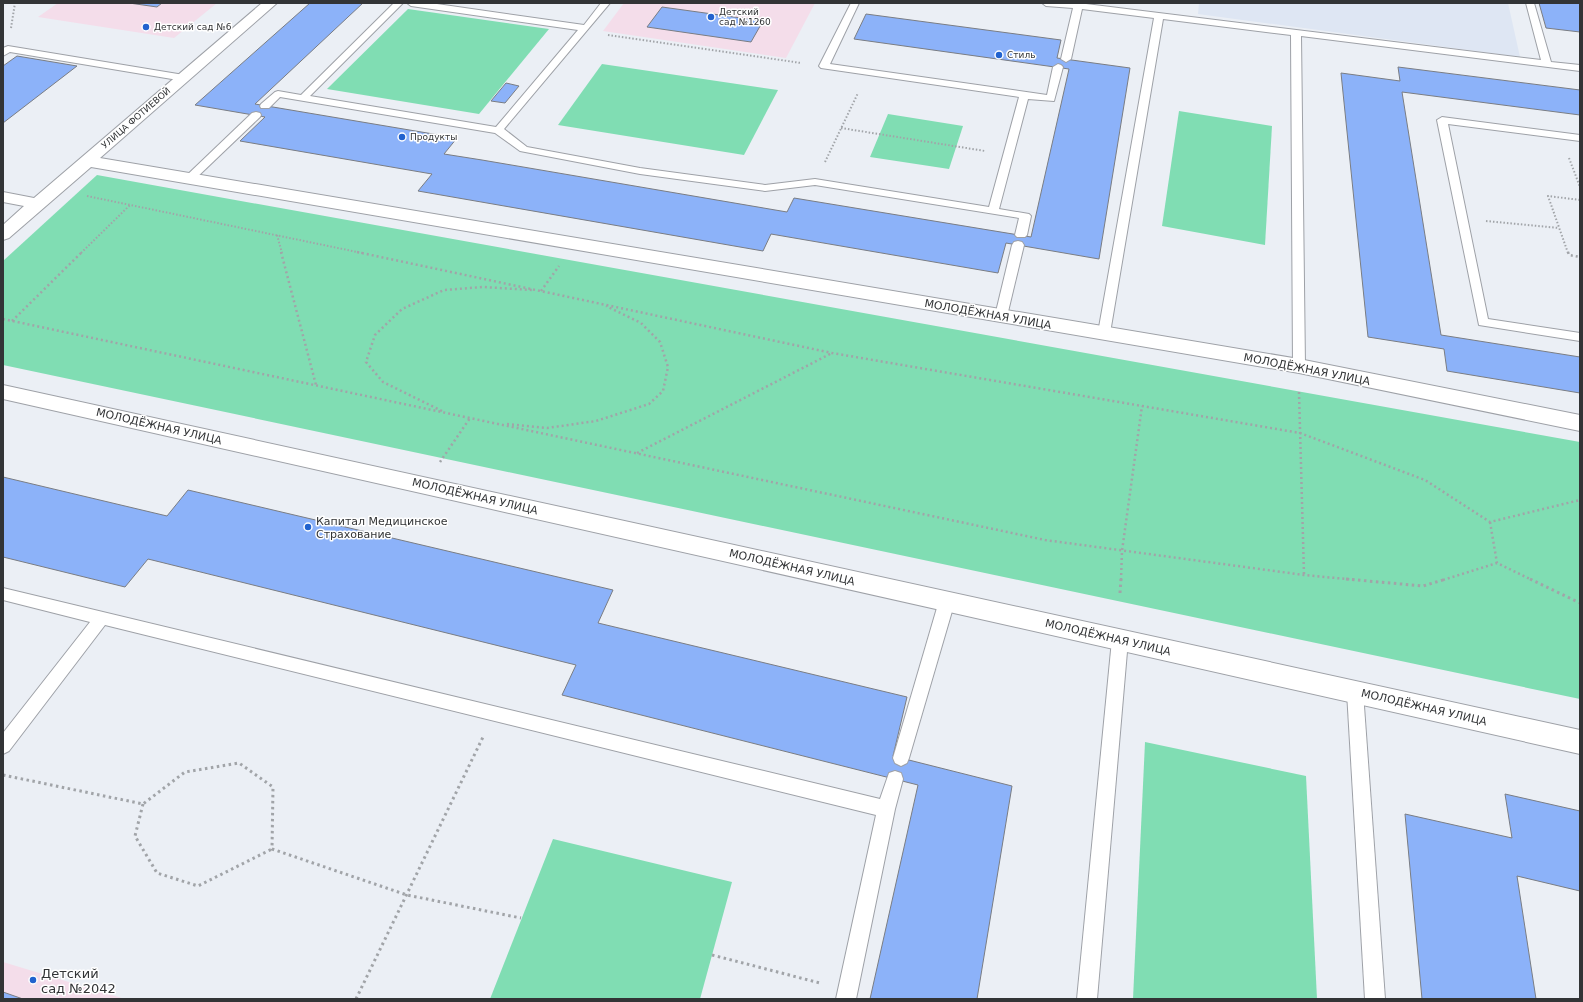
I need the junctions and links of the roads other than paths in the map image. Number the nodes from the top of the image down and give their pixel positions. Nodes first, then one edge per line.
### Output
1 (270, 3) edge
2 (399, 3) edge
3 (412, 3) edge
4 (606, 3) edge
5 (855, 3) edge
6 (1046, 3) edge
7 (1530, 3) edge
8 (1058, 4) edge
9 (1078, 6) junction
10 (1159, 16) junction
11 (584, 30) junction
12 (1296, 34) junction
13 (3, 52) edge
14 (1066, 59) dead end
15 (1546, 64) junction
16 (1058, 67) dead end
17 (1580, 68) edge
18 (184, 78) junction
19 (1024, 96) junction
20 (303, 98) junction
21 (265, 106) dead end
22 (256, 115) dead end
23 (498, 130) junction
24 (1580, 138) edge
25 (86, 161) junction
26 (189, 179) junction
27 (3, 197) edge
28 (38, 204) junction
29 (993, 211) junction
30 (3, 234) edge
31 (1001, 316) junction
32 (1104, 334) junction
33 (1580, 337) edge
34 (1299, 366) junction
35 (3, 392) edge
36 (1580, 423) edge
37 (3, 594) edge
38 (947, 601) junction
39 (102, 618) junction
40 (1120, 640) junction
41 (1355, 692) junction
42 (1580, 742) edge
43 (3, 746) edge
44 (901, 758) dead end
45 (895, 779) dead end
46 (886, 809) junction
47 (847, 995) edge
48 (1086, 999) edge
49 (1375, 999) edge

1 - 18 street, УЛИЦА ФОТИЕВОЙ
2 - 20 lane
3 - 11 lane
4 - 11 lane
5 - 19 lane
6 - 8 lane
7 - 15 lane
8 - 9 lane
9 - 10 lane
9 - 14 lane
10 - 12 lane
10 - 32 lane
11 - 23 lane
12 - 15 lane
12 - 34 lane
13 - 18 lane
15 - 17 lane
16 - 19 lane
18 - 25 street, УЛИЦА ФОТИЕВОЙ
19 - 29 lane
20 - 21 lane
20 - 23 lane
22 - 26 lane
23 - 29 lane
24 - 33 lane
25 - 26 street, МОЛОДЁЖНАЯ УЛИЦА
25 - 28 street, УЛИЦА ФОТИЕВОЙ
26 - 31 street, МОЛОДЁЖНАЯ УЛИЦА
27 - 28 street
28 - 30 street, УЛИЦА ФОТИЕВОЙ
29 - 31 lane
31 - 32 street, МОЛОДЁЖНАЯ УЛИЦА
32 - 34 street, МОЛОДЁЖНАЯ УЛИЦА
34 - 36 street, МОЛОДЁЖНАЯ УЛИЦА
35 - 38 street, МОЛОДЁЖНАЯ УЛИЦА
37 - 39 lane
38 - 40 street, МОЛОДЁЖНАЯ УЛИЦА
38 - 44 lane
39 - 43 lane
39 - 46 lane
40 - 41 street, МОЛОДЁЖНАЯ УЛИЦА
40 - 48 lane
41 - 42 street, МОЛОДЁЖНАЯ УЛИЦА
41 - 49 lane
45 - 46 lane
46 - 47 lane

